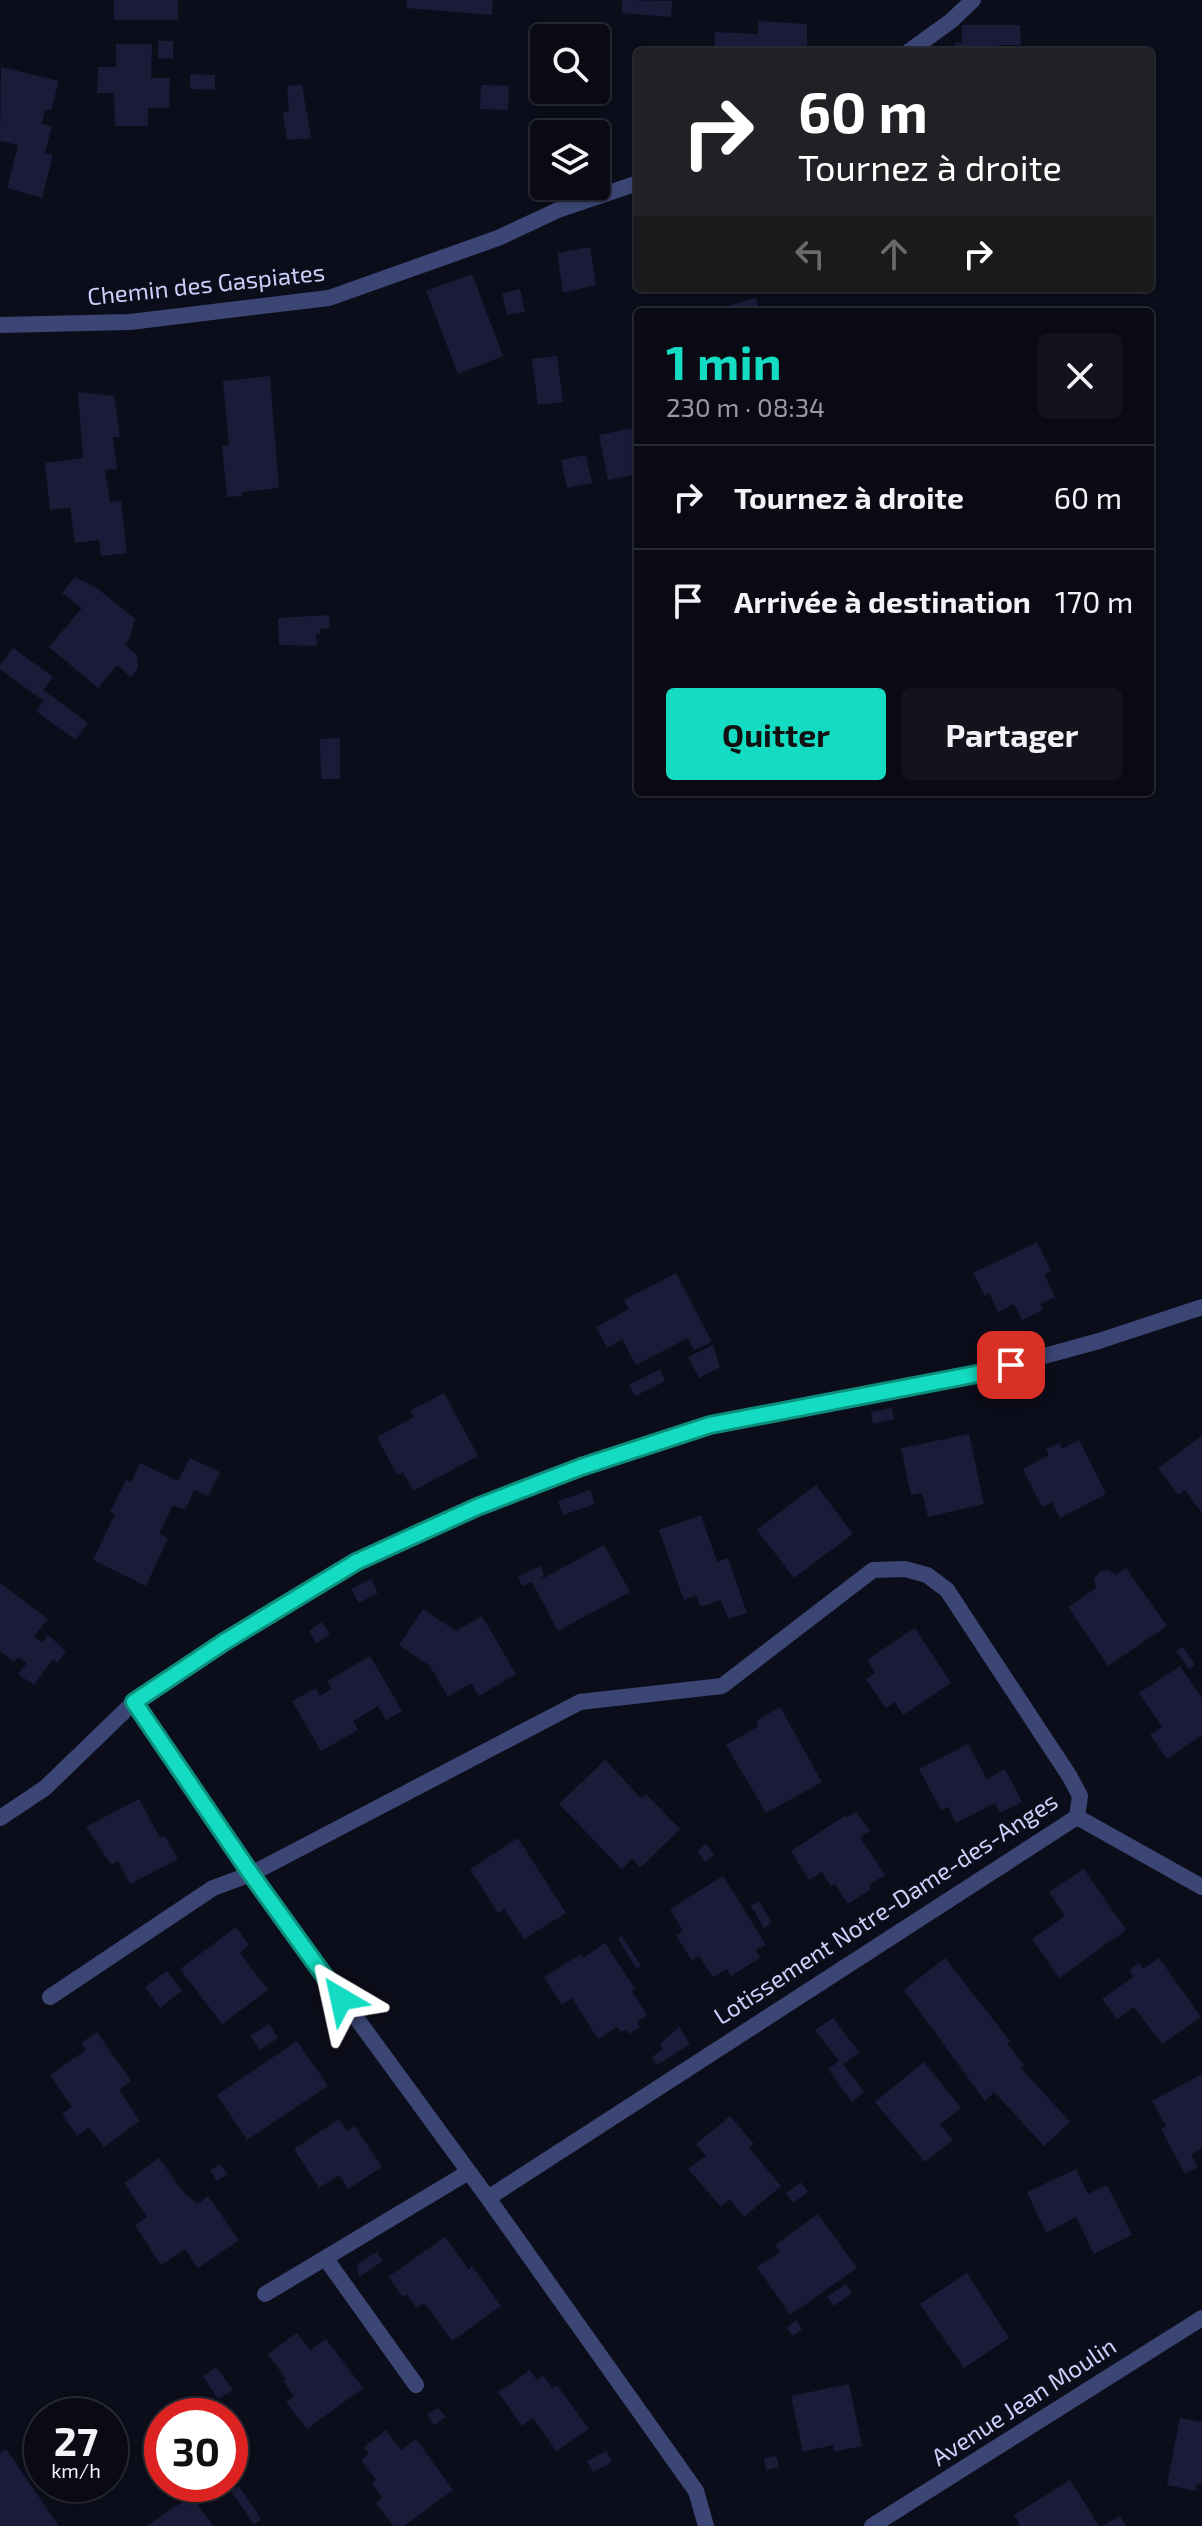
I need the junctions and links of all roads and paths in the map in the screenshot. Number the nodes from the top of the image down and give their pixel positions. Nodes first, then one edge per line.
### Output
1 (973, 0) edge
2 (914, 48) edge
3 (634, 184) edge
4 (0, 325) edge
5 (1202, 1307) edge
6 (134, 1702) junction
7 (1077, 1817) junction
8 (0, 1818) edge
9 (251, 1874) junction
10 (1202, 1887) edge
11 (50, 1997) dead end
12 (467, 2173) junction
13 (488, 2198) junction
14 (326, 2259) junction
15 (265, 2294) dead end
16 (1202, 2318) edge
17 (416, 2385) dead end
18 (706, 2526) edge
19 (872, 2526) edge

1 - 2 street
3 - 4 street, Chemin des Gaspiates
5 - 6 street
6 - 8 street
6 - 9 street
7 - 9 street, Lotissement Notre-Dame-des-Anges
7 - 10 street
7 - 13 street, Lotissement Notre-Dame-des-Anges
9 - 11 street, Lotissement Notre-Dame-des-Anges
9 - 12 street
12 - 13 street
12 - 14 street
13 - 18 street
14 - 15 street
14 - 17 street
16 - 19 street, Avenue Jean Moulin

